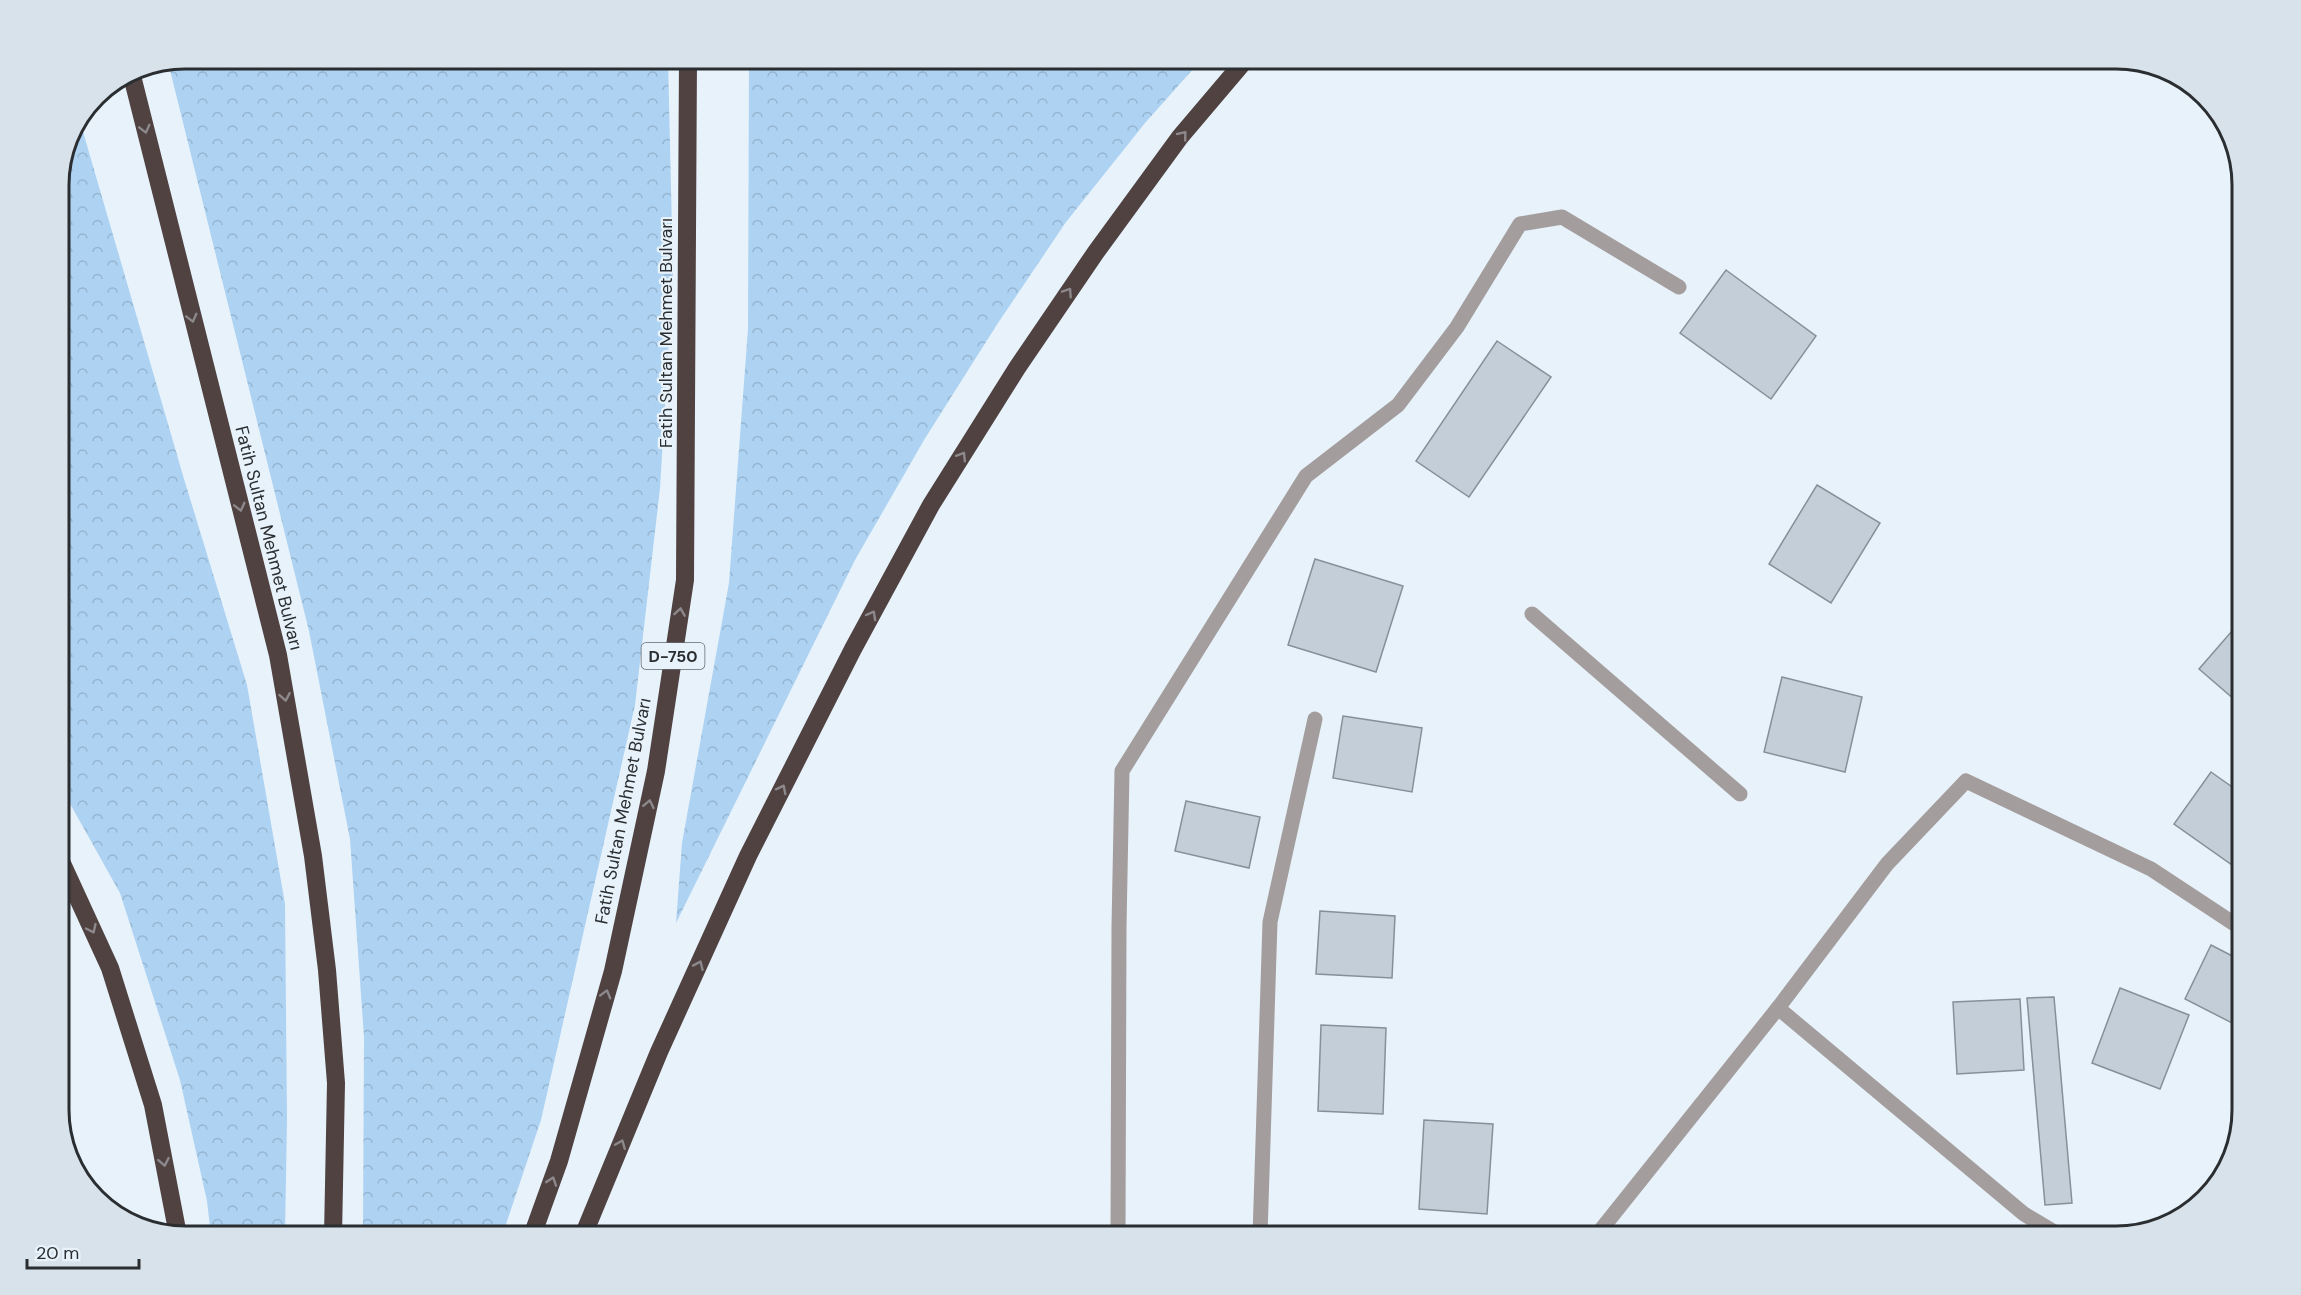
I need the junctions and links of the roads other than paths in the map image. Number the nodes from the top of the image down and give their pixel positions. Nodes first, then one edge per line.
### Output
1 (688, 69) edge
2 (1238, 69) edge
3 (133, 82) edge
4 (1679, 287) dead end
5 (1532, 614) dead end
6 (1315, 719) dead end
7 (1740, 794) dead end
8 (69, 879) edge
9 (2232, 922) edge
10 (1778, 1008) junction
11 (176, 1225) edge
12 (333, 1226) edge
13 (536, 1226) edge
14 (587, 1226) edge
15 (1118, 1226) edge
16 (1260, 1226) edge
17 (1604, 1226) edge
18 (2044, 1226) edge

13 -> 1 highway, Fatih Sultan Mehmet Bulvarı / D-750
14 -> 2 highway
3 -> 12 highway, Fatih Sultan Mehmet Bulvarı
4 - 15 street
5 - 7 street
6 - 16 street
8 -> 11 highway
9 - 10 street
10 - 17 street
10 - 18 street

